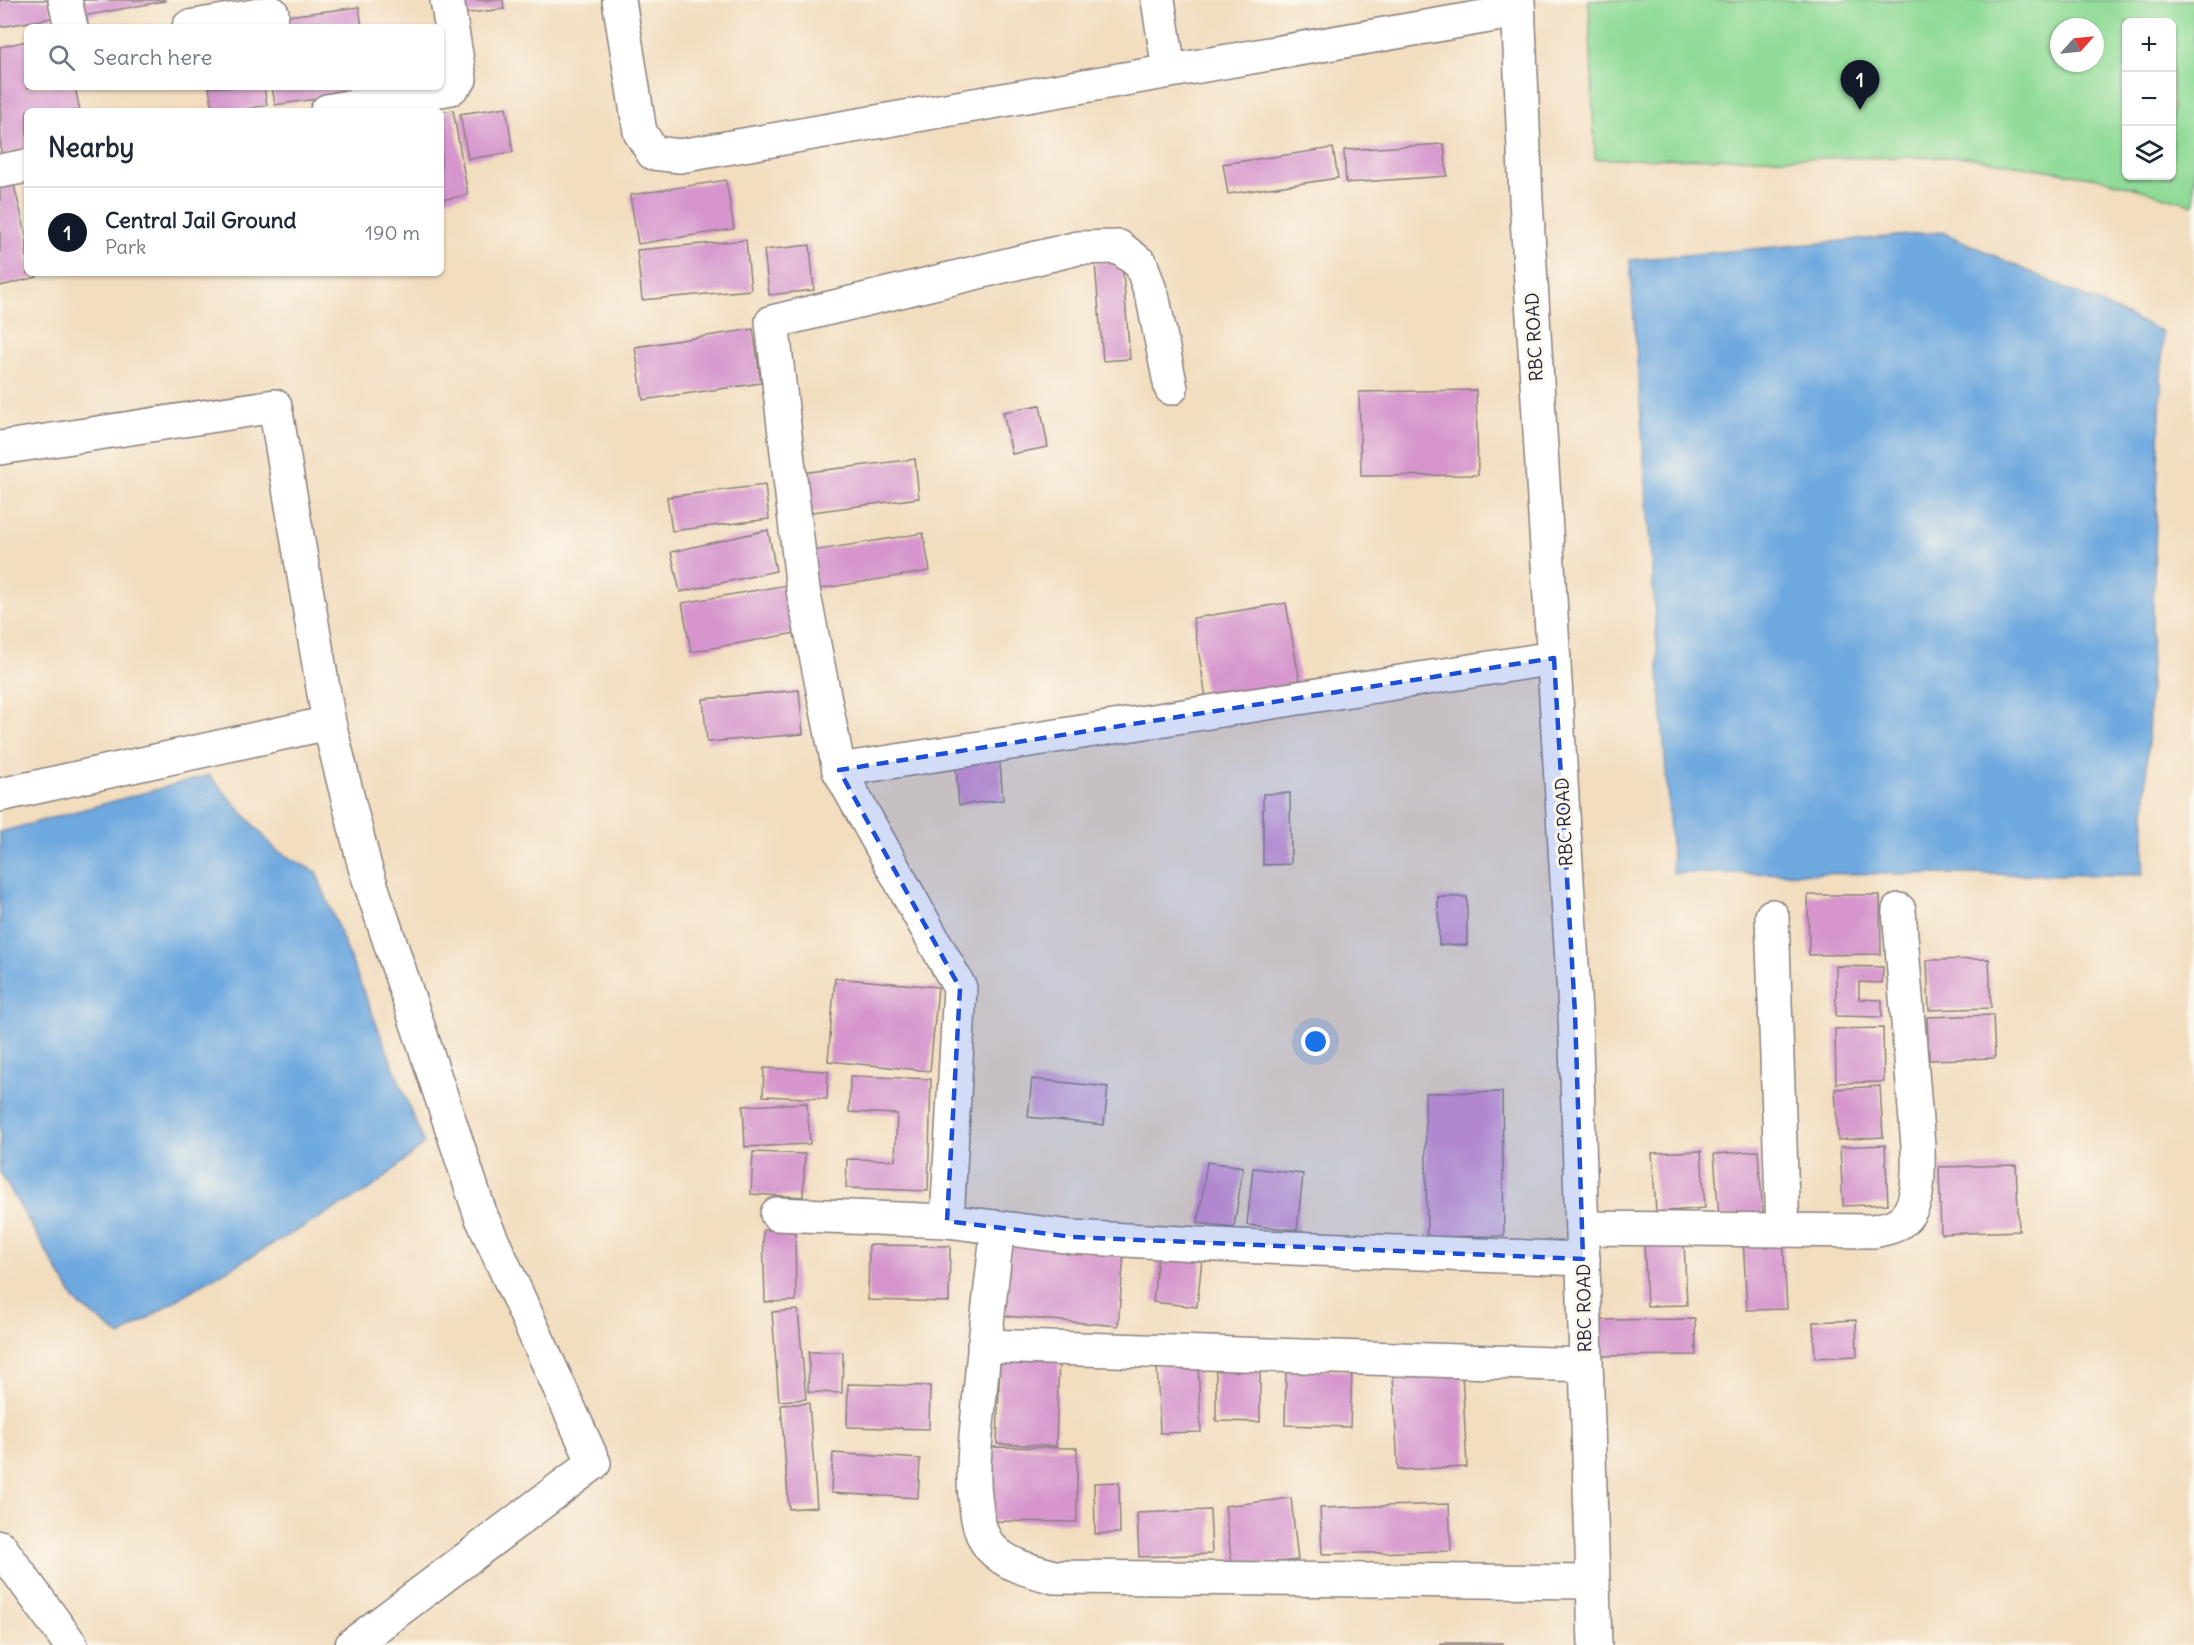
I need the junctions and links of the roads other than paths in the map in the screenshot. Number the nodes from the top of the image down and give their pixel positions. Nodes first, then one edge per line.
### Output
1 (65, 0) edge
2 (447, 0) edge
3 (619, 0) edge
4 (1158, 0) edge
5 (1518, 5) edge
6 (273, 13) dead end
7 (70, 24) edge
8 (207, 24) edge
9 (1169, 70) junction
10 (444, 89) edge
11 (441, 90) edge
12 (343, 108) edge
13 (24, 167) edge
14 (0, 171) edge
15 (1171, 388) dead end
16 (0, 448) edge
17 (1554, 658) junction
18 (329, 723) junction
19 (839, 770) junction
20 (0, 795) edge
21 (1899, 910) dead end
22 (1772, 916) dead end
23 (777, 1214) dead end
24 (947, 1221) junction
25 (998, 1227) junction
26 (1783, 1230) junction
27 (1582, 1244) junction
28 (984, 1346) junction
29 (1585, 1365) junction
30 (0, 1547) edge
31 (1593, 1582) junction
32 (71, 1645) edge
33 (352, 1645) edge
34 (1595, 1645) edge

1 - 7 street
2 - 10 street
3 - 9 street
4 - 9 street
5 - 9 street
5 - 17 street, RBC ROAD
6 - 8 street
11 - 12 street
13 - 14 street
15 - 19 street
16 - 18 street
17 - 19 street
17 - 27 street, RBC ROAD
18 - 20 street
18 - 33 street
19 - 24 street
21 - 26 street
22 - 26 street
23 - 24 street
24 - 25 street
25 - 27 street
25 - 28 street
26 - 27 street
27 - 29 street, RBC ROAD
28 - 29 street
28 - 31 street
29 - 31 street, RBC ROAD
30 - 32 street
31 - 34 street, RBC ROAD

